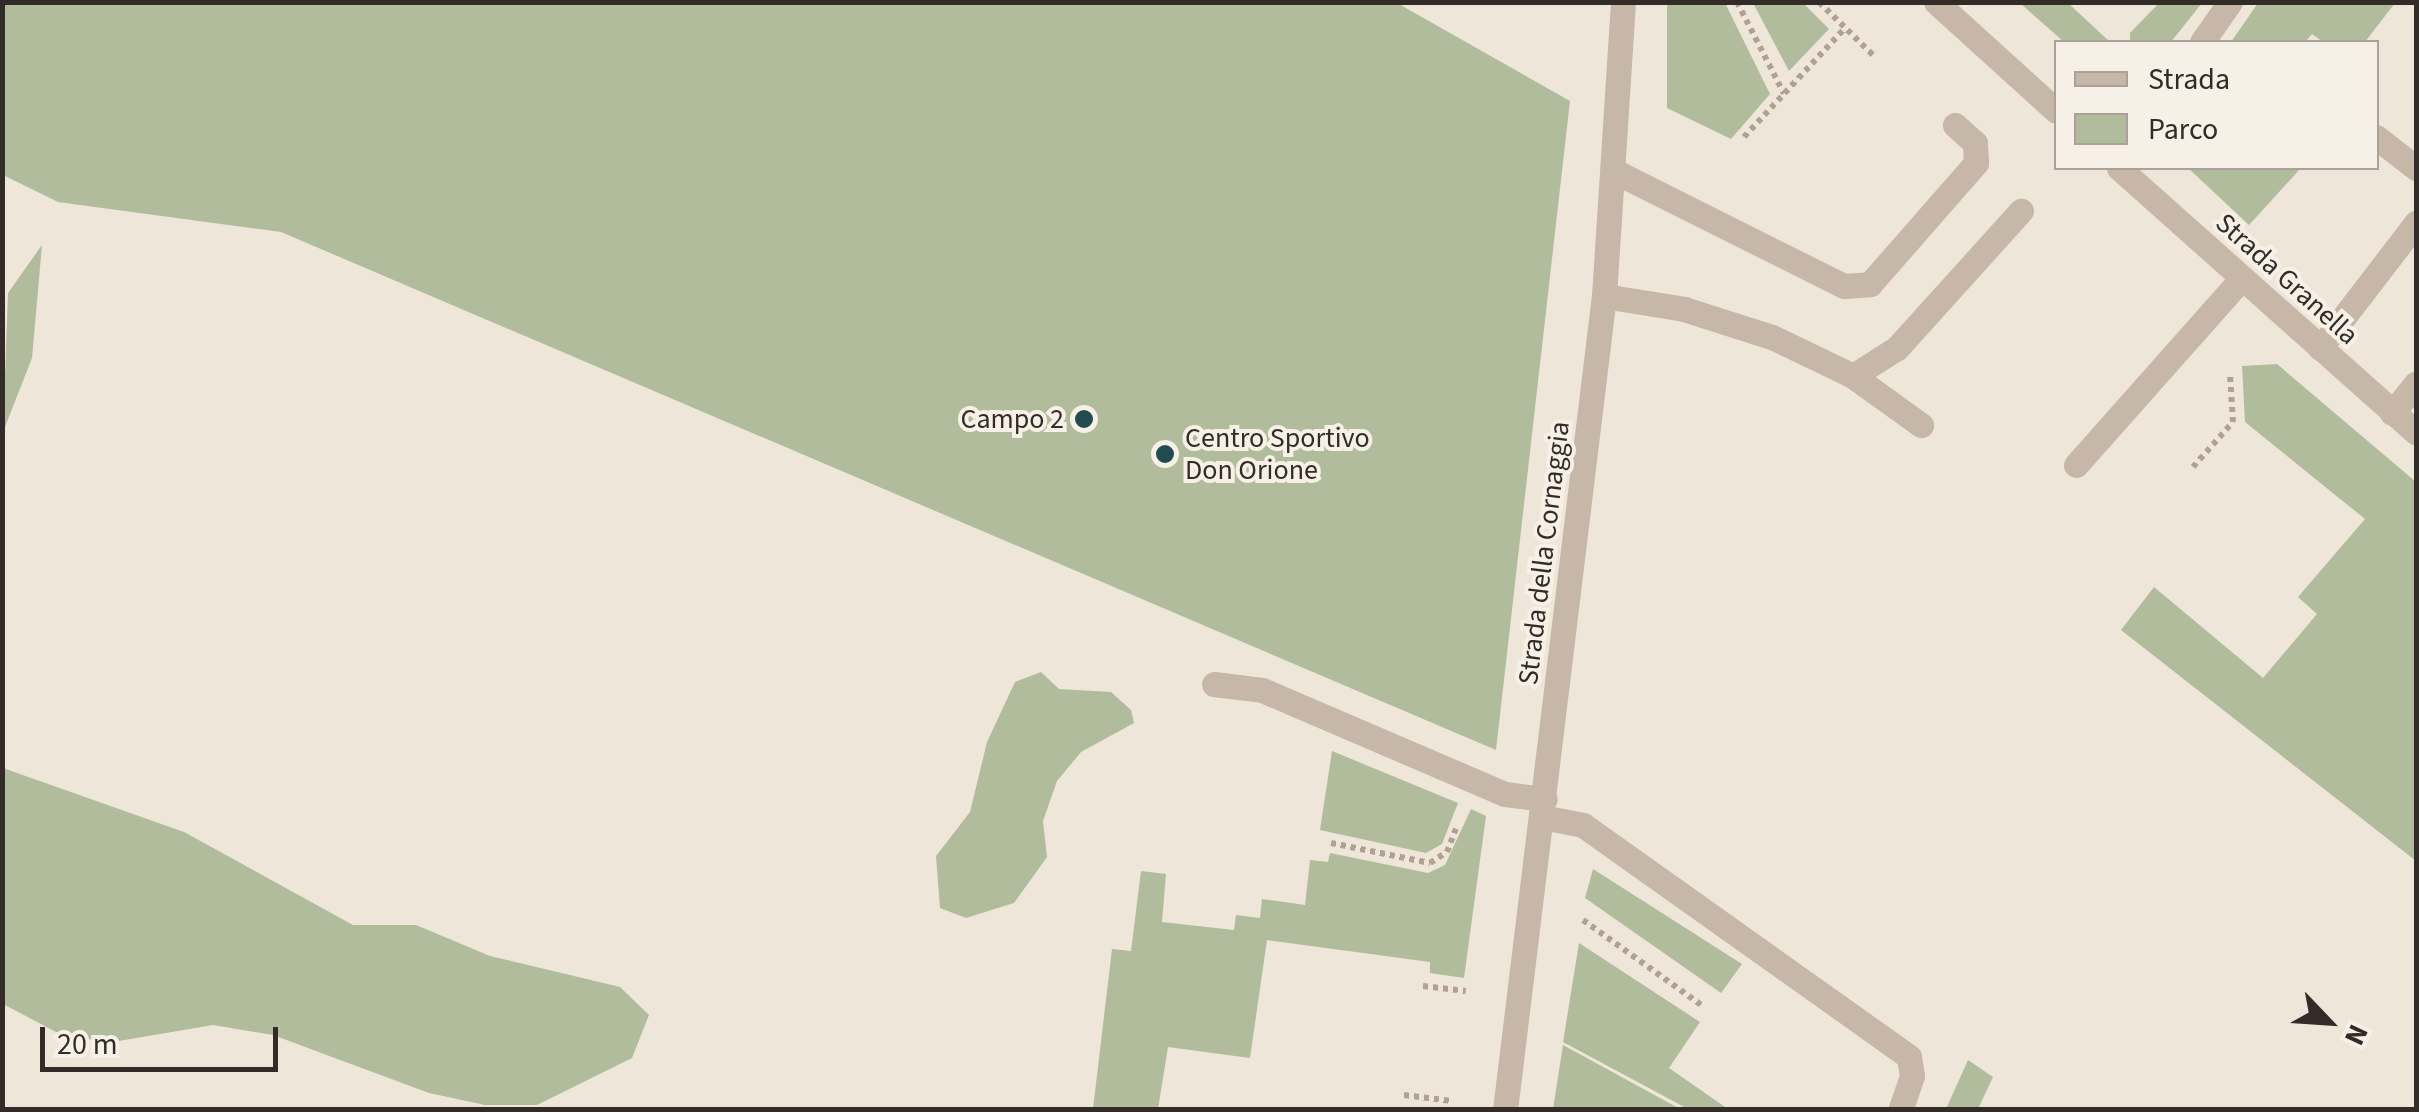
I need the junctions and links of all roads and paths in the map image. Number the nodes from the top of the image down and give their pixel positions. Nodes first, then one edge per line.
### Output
1 (1622, 2) edge
2 (1738, 2) edge
3 (1818, 2) edge
4 (1936, 2) edge
5 (2230, 2) edge
6 (1844, 28) junction
7 (2203, 40) edge
8 (1876, 58) dead end
9 (1784, 94) junction
10 (2054, 109) edge
11 (1954, 125) dead end
12 (1744, 138) dead end
13 (2379, 139) edge
14 (2416, 168) edge
15 (2121, 170) edge
16 (1616, 172) junction
17 (2021, 211) dead end
18 (2416, 223) edge
19 (2242, 278) junction
20 (1604, 296) junction
21 (2320, 348) junction
22 (1853, 376) junction
23 (2416, 383) edge
24 (2392, 413) junction
25 (1922, 425) dead end
26 (2416, 433) edge
27 (2076, 464) dead end
28 (1214, 684) dead end
29 (1474, 781) junction
30 (1544, 808) junction
31 (1331, 843) dead end
32 (1532, 906) junction
33 (1704, 1007) dead end
34 (1504, 1110) edge
35 (1900, 1110) edge

1 - 16 street, Strada della Cornaggia
2 - 9 path
3 - 6 path
4 - 10 street
5 - 7 street
6 - 8 path
6 - 9 path
9 - 12 path
11 - 16 street
13 - 14 street
15 - 19 street, Strada Granella
16 - 20 street, Strada della Cornaggia
17 - 22 street
18 - 21 street
19 - 21 street, Strada Granella
19 - 27 street
20 - 22 street
20 - 30 street, Strada della Cornaggia
21 - 24 street, Strada Granella
22 - 25 street
23 - 24 street
24 - 26 street, Strada Granella
28 - 29 street
29 - 30 street
29 - 31 path
30 - 32 street, Strada della Cornaggia
30 - 35 street
32 - 33 path
32 - 34 street, Strada della Cornaggia

